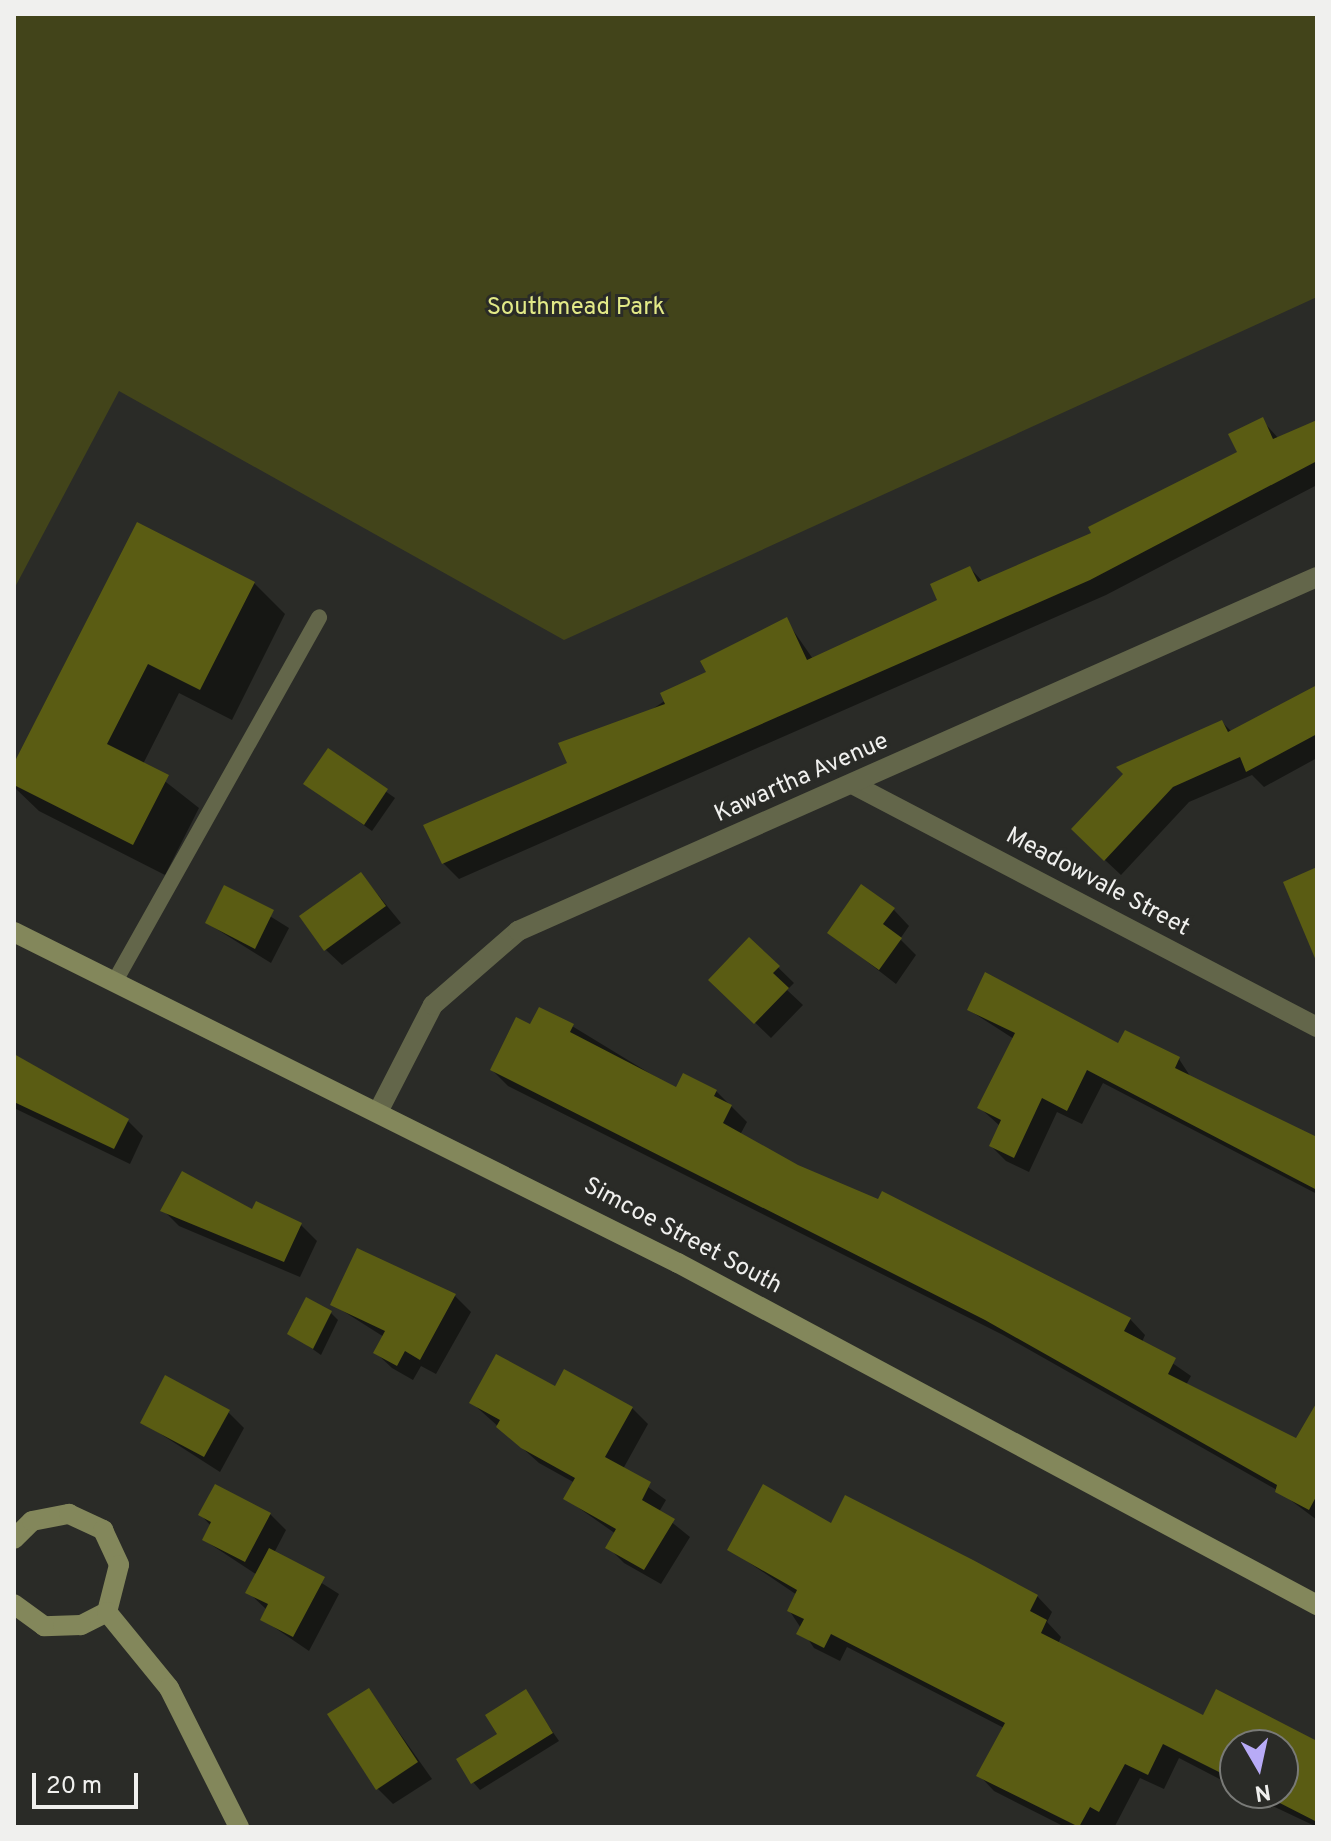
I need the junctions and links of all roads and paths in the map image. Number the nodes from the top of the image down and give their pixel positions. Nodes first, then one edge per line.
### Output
1 (1317, 577) edge
2 (319, 617) dead end
3 (854, 785) junction
4 (14, 932) edge
5 (115, 981) junction
6 (1317, 1027) edge
7 (379, 1110) junction
8 (14, 1539) edge
9 (14, 1604) edge
10 (1317, 1605) edge
11 (107, 1612) junction
12 (239, 1827) edge

1 - 3 street, Kawartha Avenue
2 - 5 lane
3 - 6 street, Meadowvale Street
3 - 7 street, Kawartha Avenue
4 - 5 street, Simcoe Street South
5 - 7 street, Simcoe Street South
7 - 10 street, Simcoe Street South
8 - 11 street
9 - 11 street
11 - 12 street

